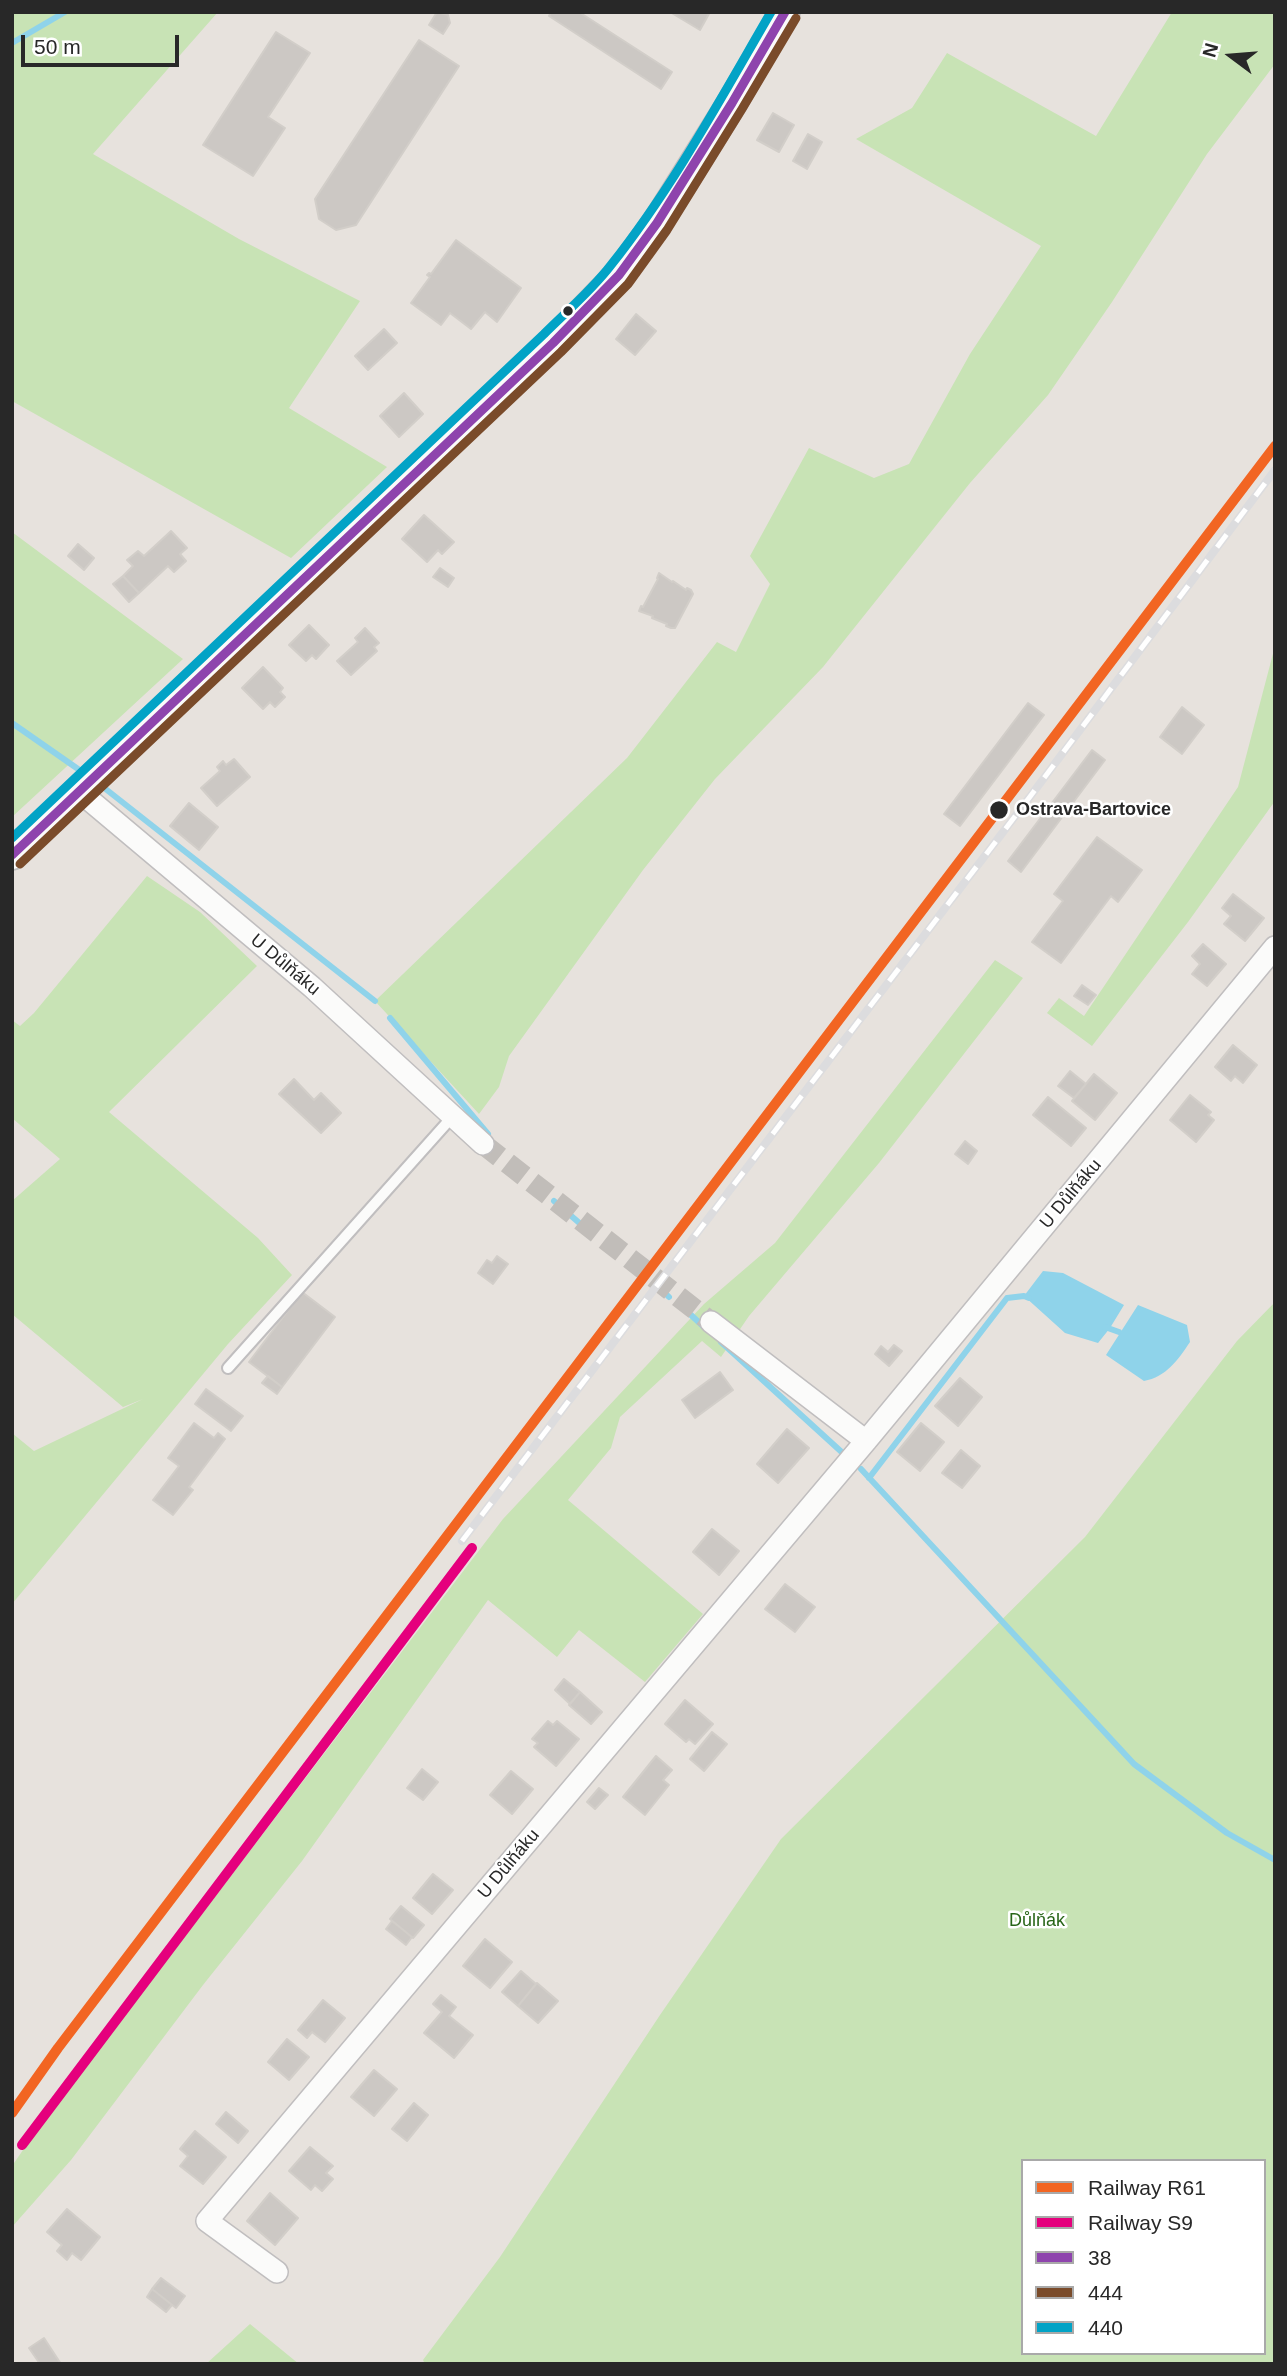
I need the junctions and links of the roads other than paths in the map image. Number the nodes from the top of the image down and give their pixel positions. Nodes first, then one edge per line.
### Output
1 (785, 12) edge
2 (80, 792) junction
3 (12, 855) edge
4 (1275, 947) edge
5 (453, 1116) junction
6 (483, 1144) tunnel mouth
7 (711, 1322) tunnel mouth
8 (228, 1368) dead end
9 (866, 1441) junction
10 (277, 2272) dead end

1 - 2 street
2 - 3 street
2 - 5 street, U Důlňáku
4 - 9 street, U Důlňáku
5 - 6 street, U Důlňáku
5 - 8 lane
7 - 9 street
9 - 10 street, U Důlňáku

